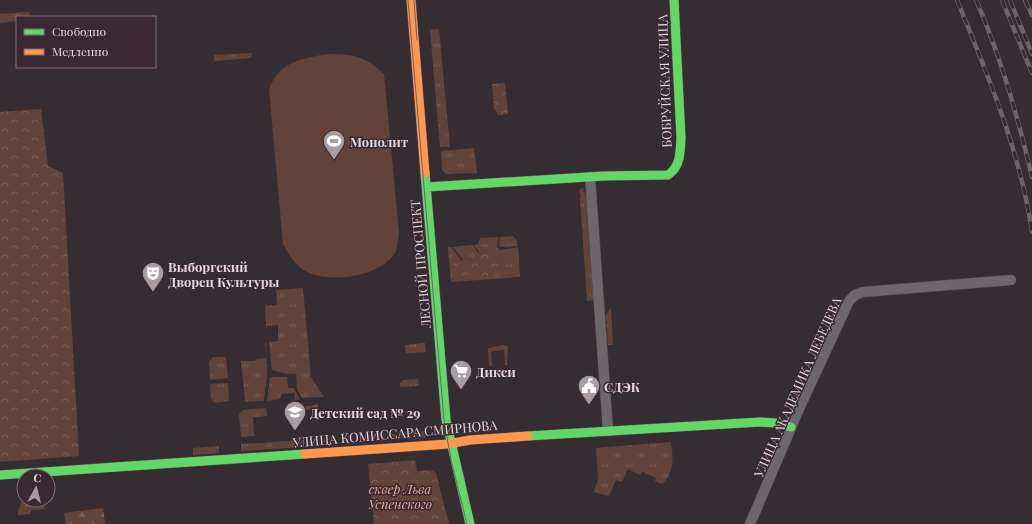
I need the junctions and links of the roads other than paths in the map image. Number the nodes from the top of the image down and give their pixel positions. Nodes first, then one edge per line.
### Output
1 (411, 0) edge
2 (674, 0) edge
3 (590, 177) junction
4 (427, 187) junction
5 (1011, 280) dead end
6 (792, 427) junction
7 (608, 431) junction
8 (450, 444) junction
9 (0, 475) edge
10 (470, 524) edge
11 (750, 524) edge

1 - 4 street, ЛЕСНОЙ ПРОСПЕКТ
2 - 3 street, БОБРУЙСКАЯ УЛИЦА
3 - 4 street, БОБРУЙСКАЯ УЛИЦА
3 - 7 street
4 - 8 street, ЛЕСНОЙ ПРОСПЕКТ
5 - 6 street, УЛИЦА АКАДЕМИКА ЛЕБЕДЕВА
6 - 7 street, УЛИЦА КОМИССАРА СМИРНОВА
6 - 11 street, УЛИЦА АКАДЕМИКА ЛЕБЕДЕВА
7 - 8 street, УЛИЦА КОМИССАРА СМИРНОВА
8 - 9 street, УЛИЦА КОМИССАРА СМИРНОВА
8 - 10 street, ЛЕСНОЙ ПРОСПЕКТ

